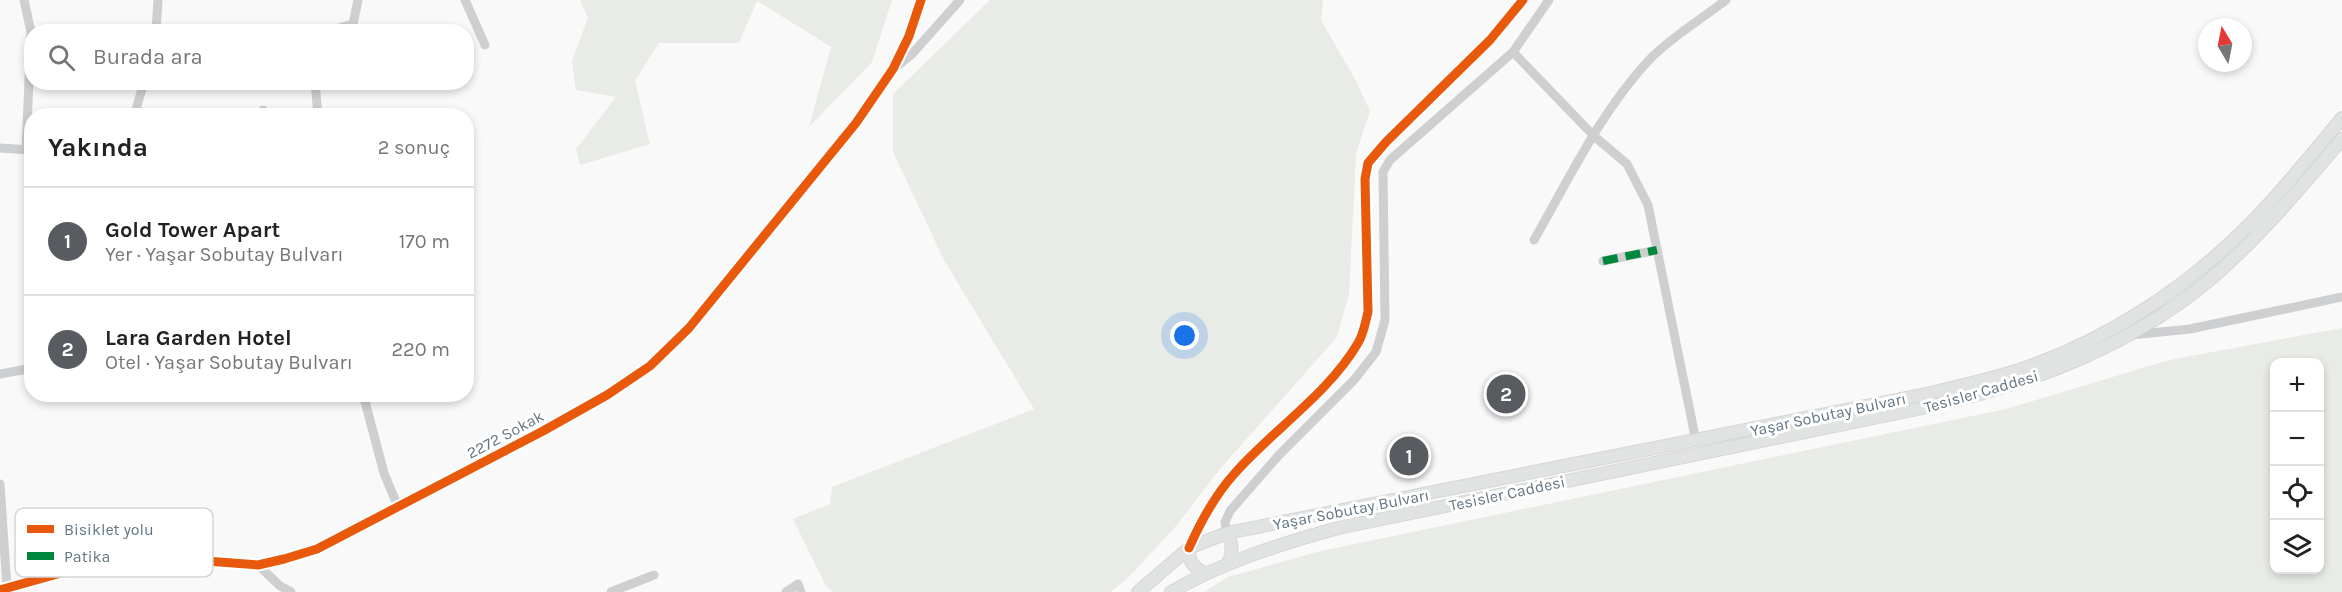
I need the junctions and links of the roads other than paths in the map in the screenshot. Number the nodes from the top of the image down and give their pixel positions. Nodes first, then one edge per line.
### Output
1 (24, 0) edge
2 (158, 0) edge
3 (358, 0) edge
4 (465, 0) edge
5 (921, 0) edge
6 (960, 0) edge
7 (1523, 0) edge
8 (1549, 0) edge
9 (1726, 0) edge
10 (29, 24) edge
11 (156, 24) edge
12 (353, 24) edge
13 (485, 45) dead end
14 (1513, 52) junction
15 (893, 69) junction
16 (30, 90) edge
17 (142, 90) edge
18 (316, 90) edge
19 (30, 108) edge
20 (136, 108) edge
21 (317, 108) edge
22 (2342, 118) edge
23 (1594, 136) junction
24 (2342, 139) edge
25 (0, 148) edge
26 (24, 150) edge
27 (1534, 240) dead end
28 (1657, 250) junction
29 (1603, 261) dead end
30 (2342, 297) edge
31 (2128, 335) junction
32 (24, 370) edge
33 (0, 374) edge
34 (365, 402) edge
35 (1696, 441) junction
36 (0, 484) edge
37 (398, 507) junction
38 (1227, 533) junction
39 (1189, 548) junction
40 (213, 562) edge
41 (1228, 564) junction
42 (258, 565) junction
43 (1204, 573) junction
44 (654, 575) dead end
45 (47, 577) edge
46 (4, 589) edge
47 (291, 592) edge
48 (612, 592) edge
49 (786, 592) edge
50 (801, 592) edge
51 (1137, 592) edge
52 (1170, 592) edge

1 - 10 street
2 - 11 street
3 - 12 street
4 - 13 street
5 - 15 street
6 - 15 street
7 - 39 street
8 - 14 street
9 - 23 street
14 - 23 street
14 - 38 street
15 - 37 street, 2272 Sokak
16 - 19 street
17 - 20 street
18 - 21 street
22 - 35 main road, Yaşar Sobutay Bulvarı
23 - 27 street
23 - 28 street
24 - 31 main road, Tesisler Caddesi
25 - 26 street
28 - 29 street
28 - 35 street
30 - 31 street
31 - 41 main road, Tesisler Caddesi
32 - 33 street
34 - 37 street
35 - 38 main road, Yaşar Sobutay Bulvarı
36 - 46 street
37 - 42 street, 2272 Sokak
38 - 39 main road, Yaşar Sobutay Bulvarı
38 - 41 main road
39 - 43 main road
39 - 51 main road, Yaşar Sobutay Bulvarı
40 - 42 street, 2272 Sokak
41 - 43 main road, Tesisler Caddesi
42 - 47 street
43 - 52 main road, Tesisler Caddesi
44 - 48 street
45 - 46 street, 2272 Sokak
49 - 50 street

